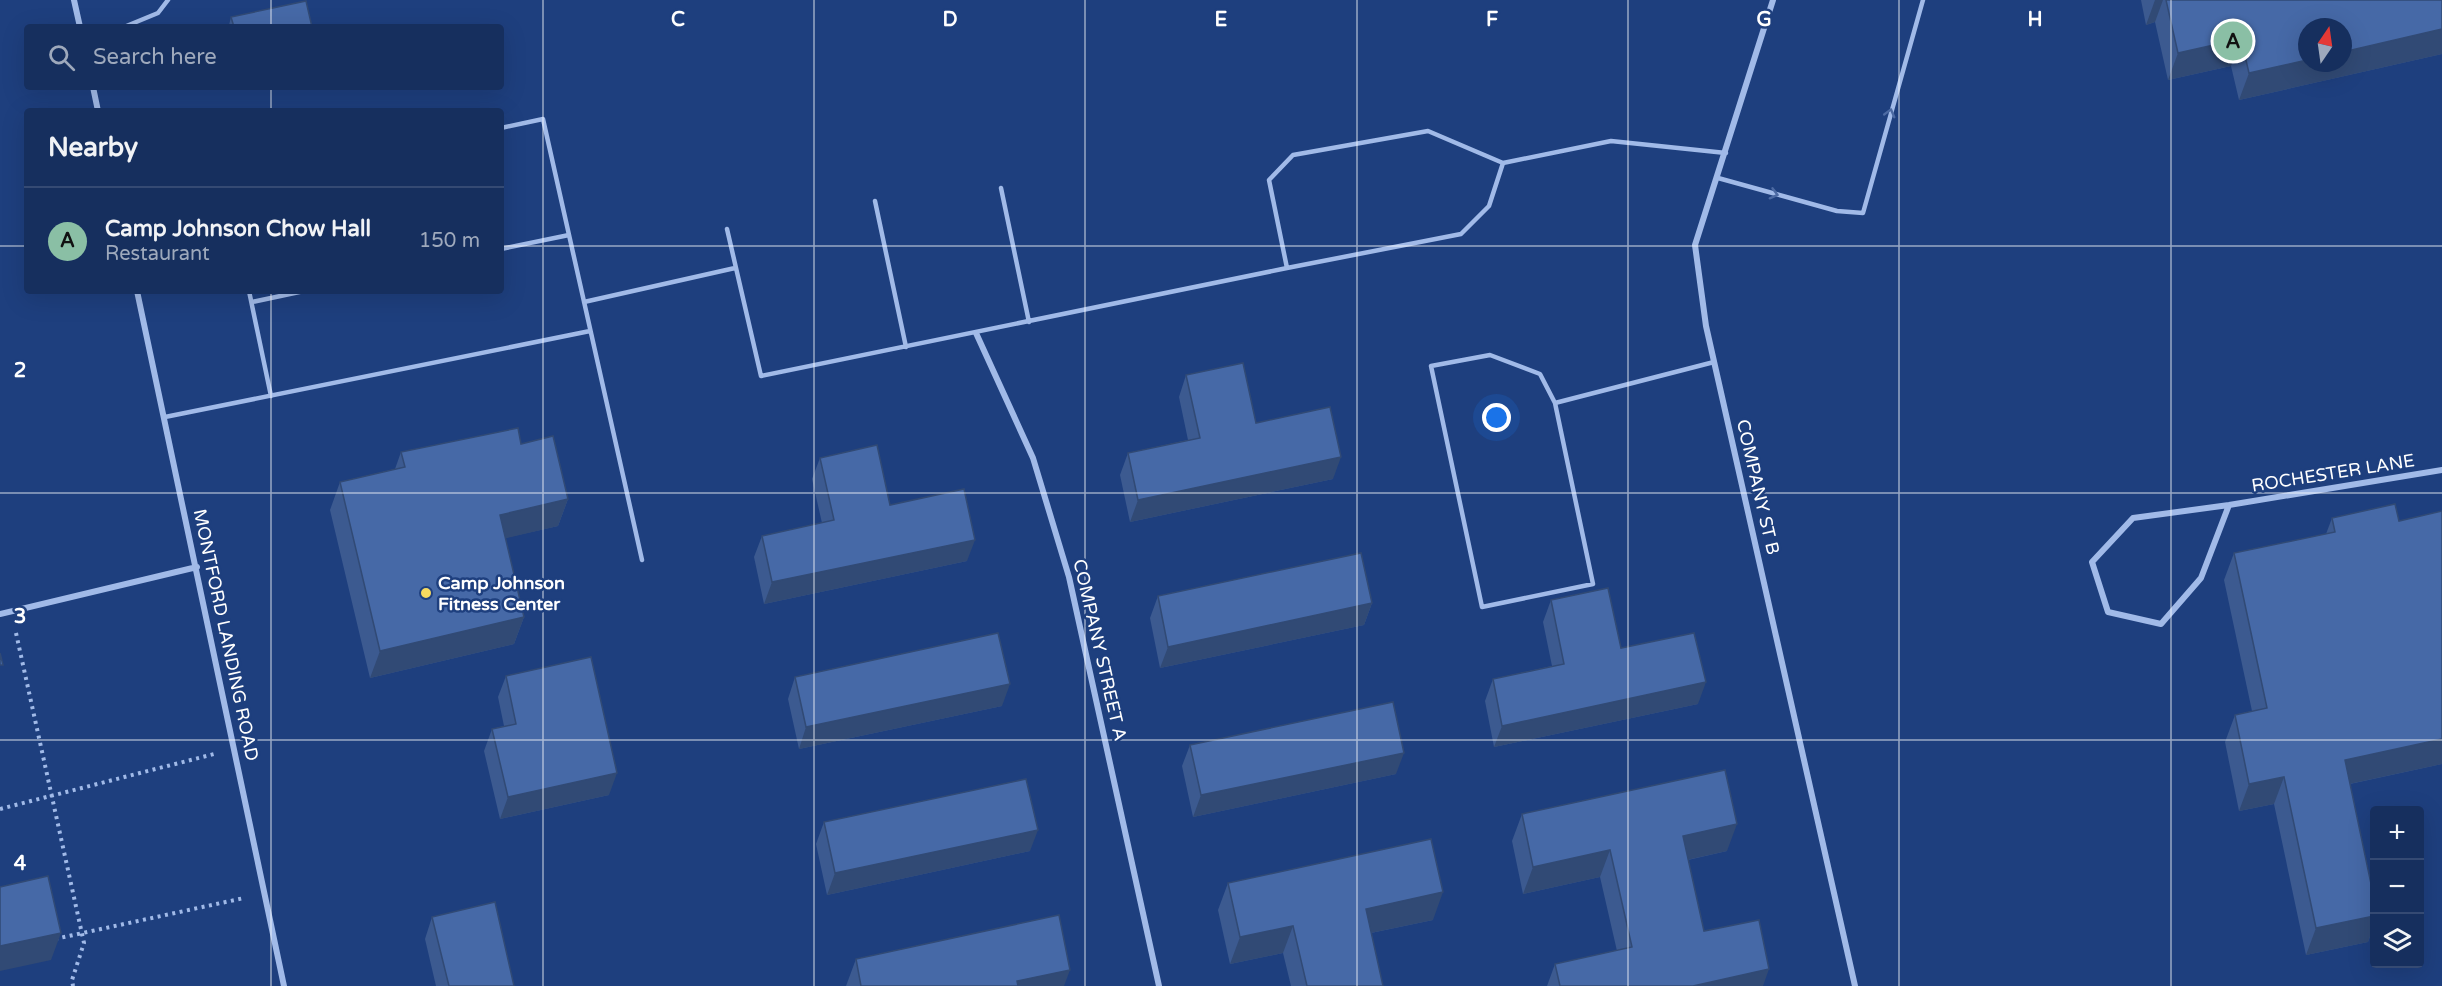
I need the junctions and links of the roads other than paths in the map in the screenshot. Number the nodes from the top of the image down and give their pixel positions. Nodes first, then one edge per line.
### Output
1 (74, 0) edge
2 (168, 0) edge
3 (1773, 0) edge
4 (1923, 0) edge
5 (79, 24) edge
6 (131, 24) edge
7 (94, 90) edge
8 (97, 108) edge
9 (504, 127) edge
10 (1726, 153) junction
11 (1503, 163) junction
12 (1718, 178) junction
13 (1001, 188) dead end
14 (875, 201) dead end
15 (726, 229) dead end
16 (569, 235) junction
17 (504, 248) edge
18 (735, 268) junction
19 (1287, 268) junction
20 (138, 294) edge
21 (250, 294) edge
22 (290, 294) edge
23 (252, 302) junction
24 (584, 302) junction
25 (1029, 322) junction
26 (590, 331) junction
27 (976, 333) junction
28 (906, 347) junction
29 (1714, 362) junction
30 (271, 396) junction
31 (1555, 403) junction
32 (165, 417) junction
33 (2442, 470) edge
34 (2229, 505) junction
35 (642, 560) dead end
36 (197, 567) junction
37 (0, 614) edge
38 (284, 986) edge
39 (1159, 986) edge
40 (1855, 986) edge

1 - 5 street
2 - 6 lane
3 - 10 street, COMPANY ST B
12 -> 4 lane
7 - 8 street
9 - 16 lane
10 - 11 lane
10 - 12 street, COMPANY ST B
11 - 19 lane
11 - 19 lane
12 - 29 street, COMPANY ST B
13 - 25 lane
14 - 28 lane
15 - 18 lane
16 - 17 lane
16 - 24 lane
18 - 24 lane
18 - 28 lane
19 - 25 lane
20 - 32 street, MONTFORD LANDING ROAD
21 - 23 lane
22 - 23 lane
23 - 30 lane
24 - 26 lane
25 - 27 lane
26 - 30 lane
26 - 35 lane
27 - 28 lane
27 - 39 street, COMPANY STREET A
29 - 31 lane
29 - 40 street, COMPANY ST B
30 - 32 lane
31 - 31 lane
32 - 36 street, MONTFORD LANDING ROAD
33 - 34 street, ROCHESTER LANE
34 - 34 street, ROCHESTER LANE
36 - 37 street
36 - 38 street, MONTFORD LANDING ROAD

